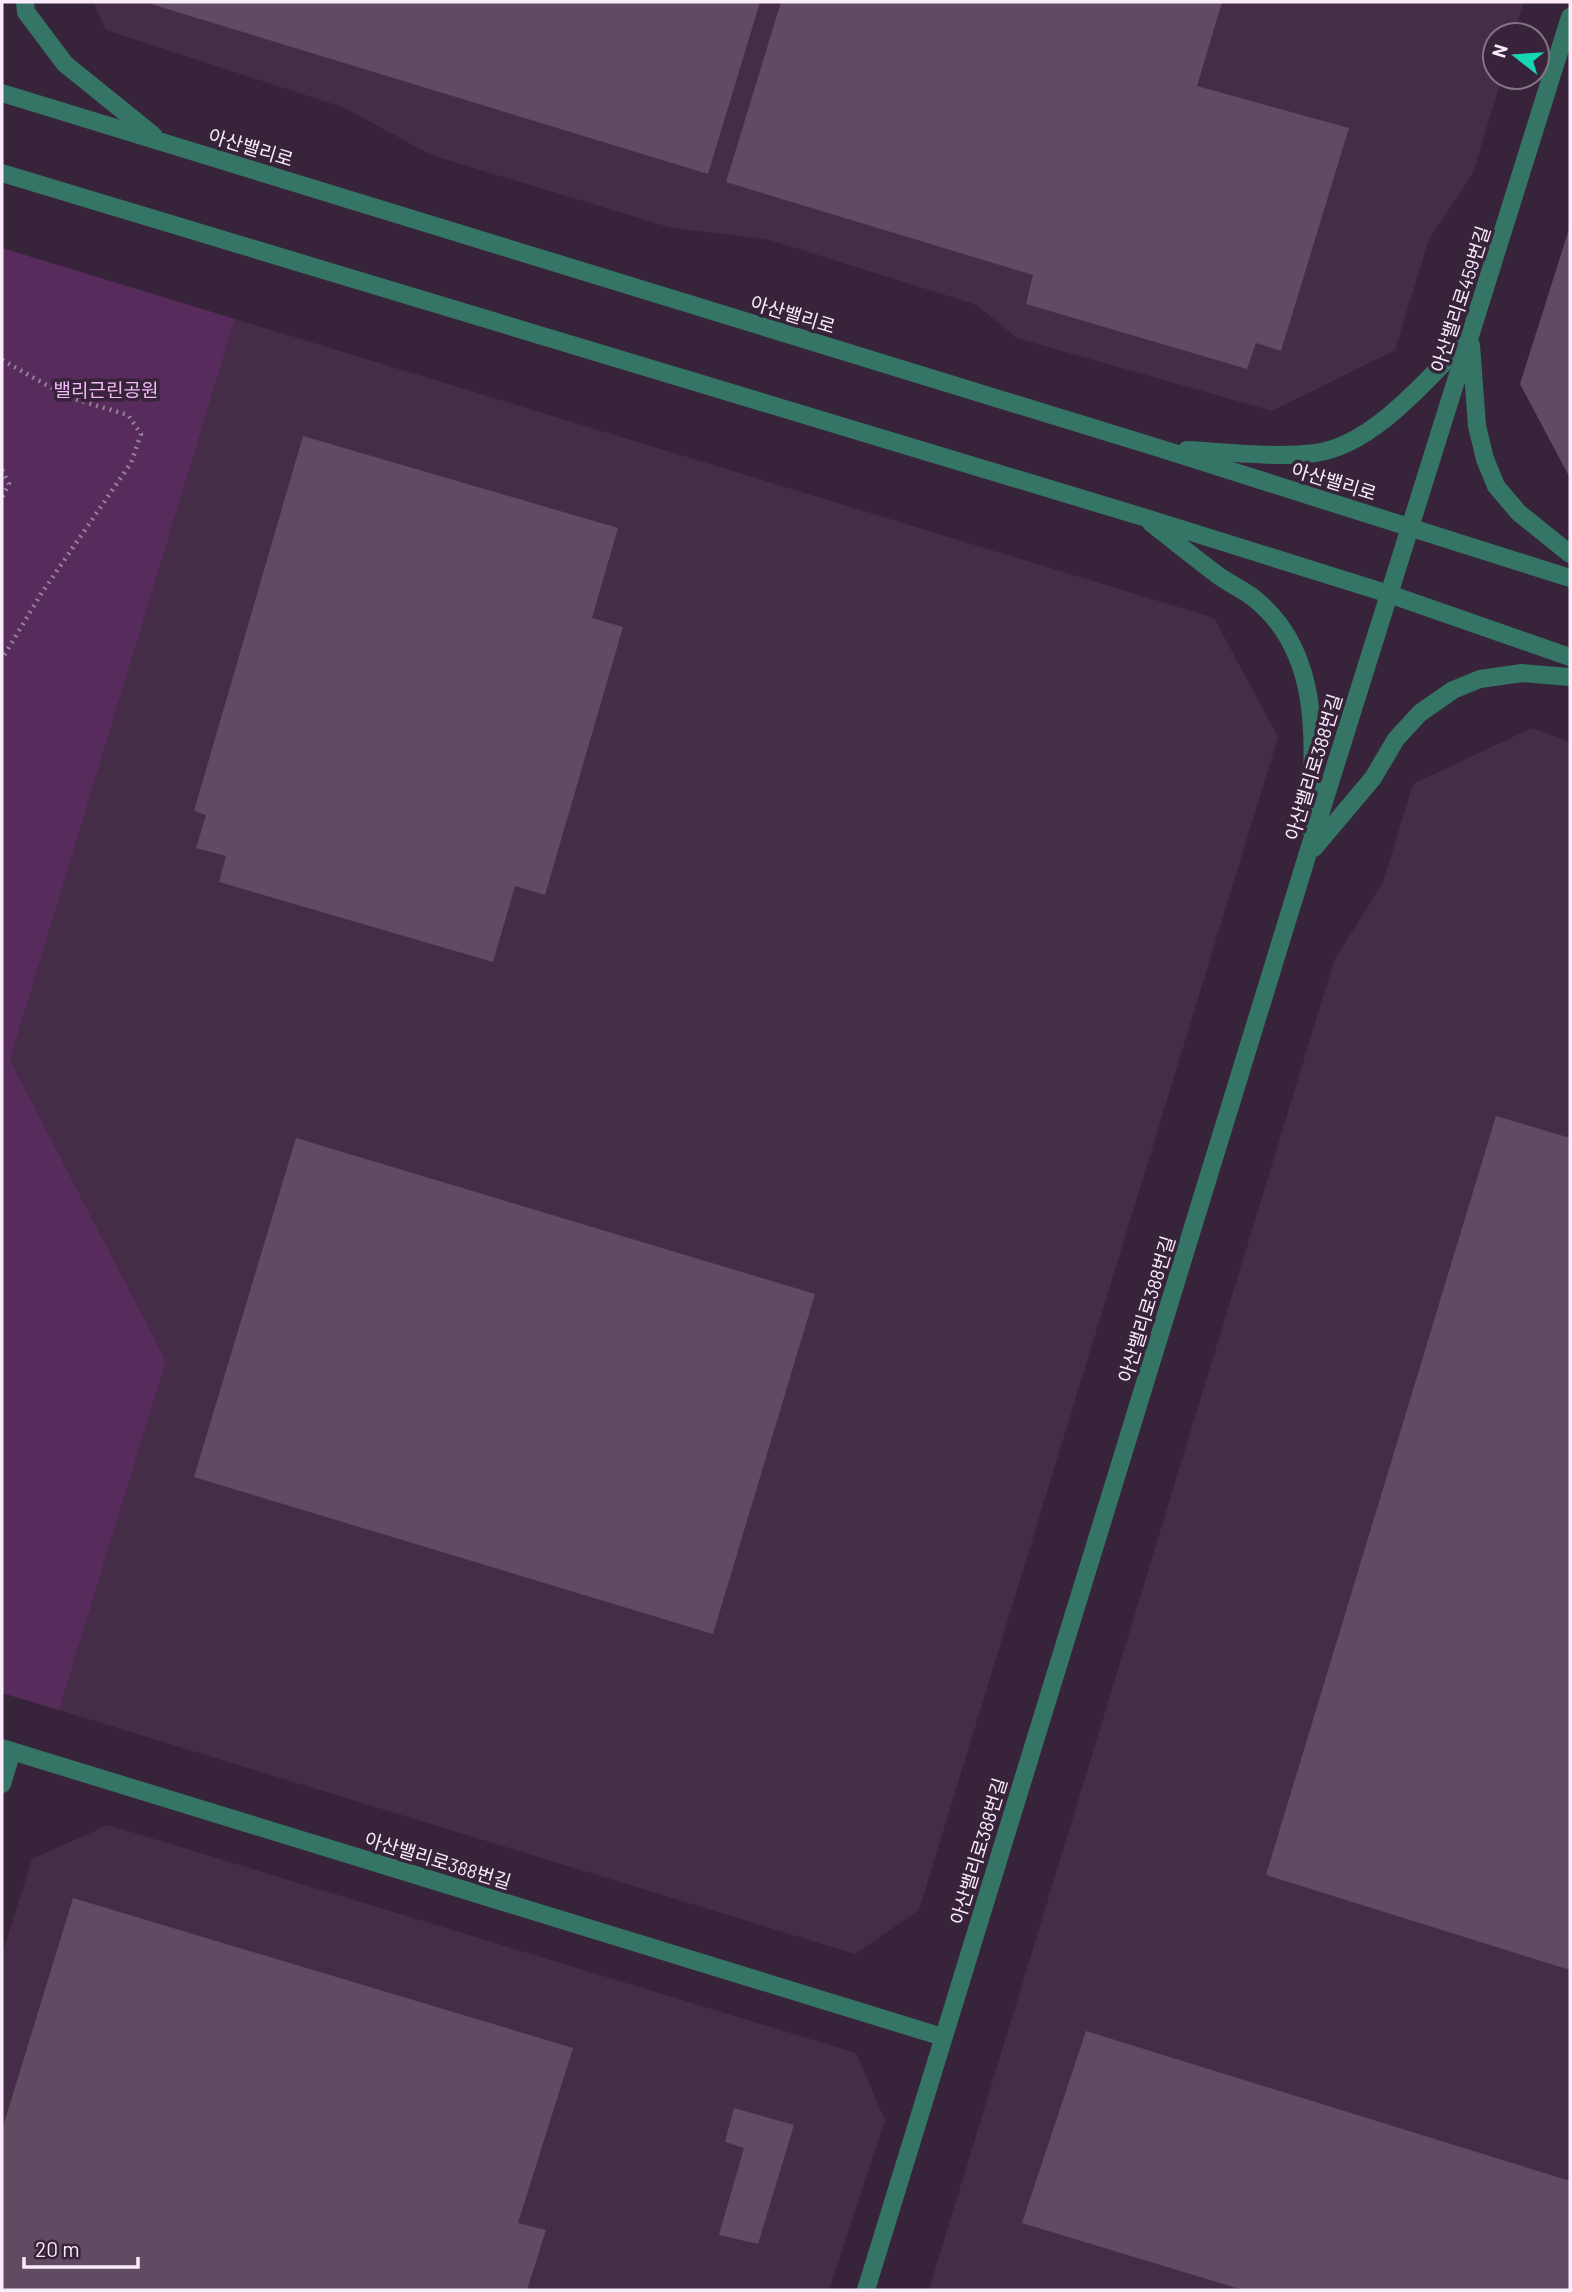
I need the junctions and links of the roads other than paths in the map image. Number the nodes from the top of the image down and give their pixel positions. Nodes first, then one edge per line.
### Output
1 (25, 2) edge
2 (1570, 18) edge
3 (2, 93) edge
4 (161, 141) junction
5 (2, 173) edge
6 (1470, 337) junction
7 (1162, 449) junction
8 (1143, 517) junction
9 (1411, 526) junction
10 (1570, 554) edge
11 (1570, 578) edge
12 (1389, 594) junction
13 (1570, 657) edge
14 (1570, 677) edge
15 (1307, 856) junction
16 (7, 1749) edge
17 (2, 1784) edge
18 (943, 2037) junction
19 (866, 2290) edge

1 - 4 street
2 - 6 street, 아산밸리로459번길
3 - 4 street, 아산밸리로
4 - 7 street, 아산밸리로
5 - 8 street
6 - 7 street
6 - 9 street, 아산밸리로459번길
6 - 10 street
7 - 9 street, 아산밸리로
8 - 12 street
8 - 15 street
9 - 11 street, 아산밸리로
9 - 12 street, 아산밸리로459번길
12 - 13 street
12 - 15 street, 아산밸리로388번길
14 - 15 street
15 - 18 street, 아산밸리로388번길
16 - 17 street
16 - 18 street, 아산밸리로388번길
18 - 19 street, 아산밸리로388번길

